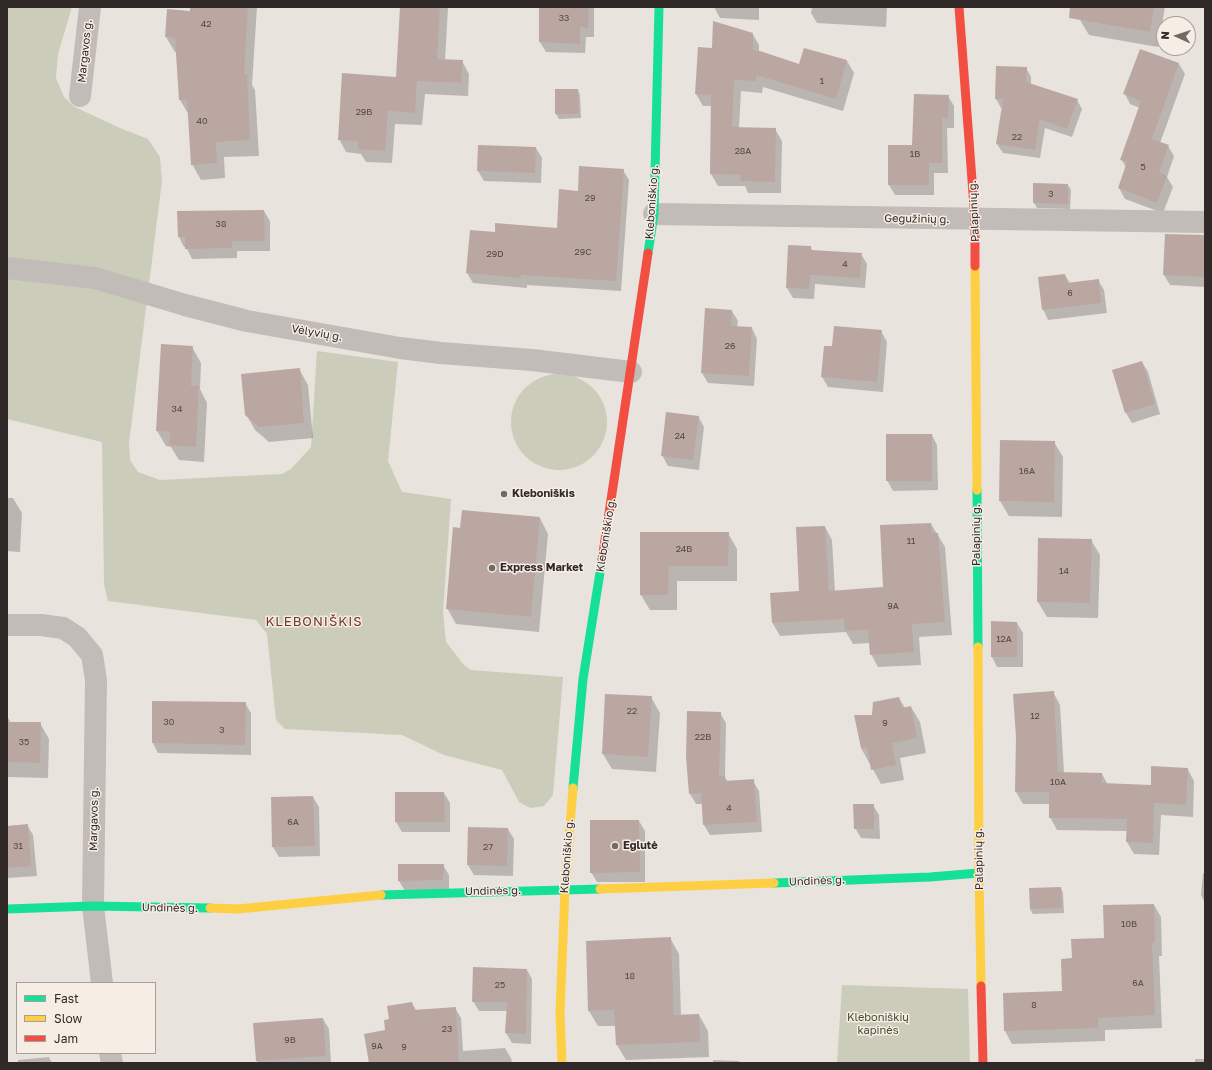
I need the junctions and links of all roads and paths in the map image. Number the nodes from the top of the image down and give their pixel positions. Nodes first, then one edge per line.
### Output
1 (90, 7) edge
2 (659, 7) edge
3 (959, 7) edge
4 (80, 96) dead end
5 (654, 214) junction
6 (975, 220) junction
7 (1205, 222) edge
8 (7, 268) edge
9 (631, 372) junction
10 (7, 625) edge
11 (979, 873) junction
12 (565, 890) junction
13 (93, 906) junction
14 (7, 910) edge
15 (102, 982) edge
16 (562, 1063) edge
17 (984, 1063) edge

1 - 4 street, Margavos g.
2 - 5 street, Kleboniškio g.
3 - 6 street, Palapinių g.
5 - 6 street, Gegužinių g.
5 - 9 street, Kleboniškio g.
6 - 7 street, Gegužinių g.
6 - 11 street, Palapinių g.
8 - 9 street, Vėlyvių g.
9 - 12 street, Kleboniškio g.
10 - 13 street, Margavos g.
11 - 12 street, Undinės g.
11 - 17 street, Palapinių g.
12 - 13 street, Undinės g.
12 - 16 street, Kleboniškio g.
13 - 14 street, Undinės g.
13 - 15 street, Margavos g.

